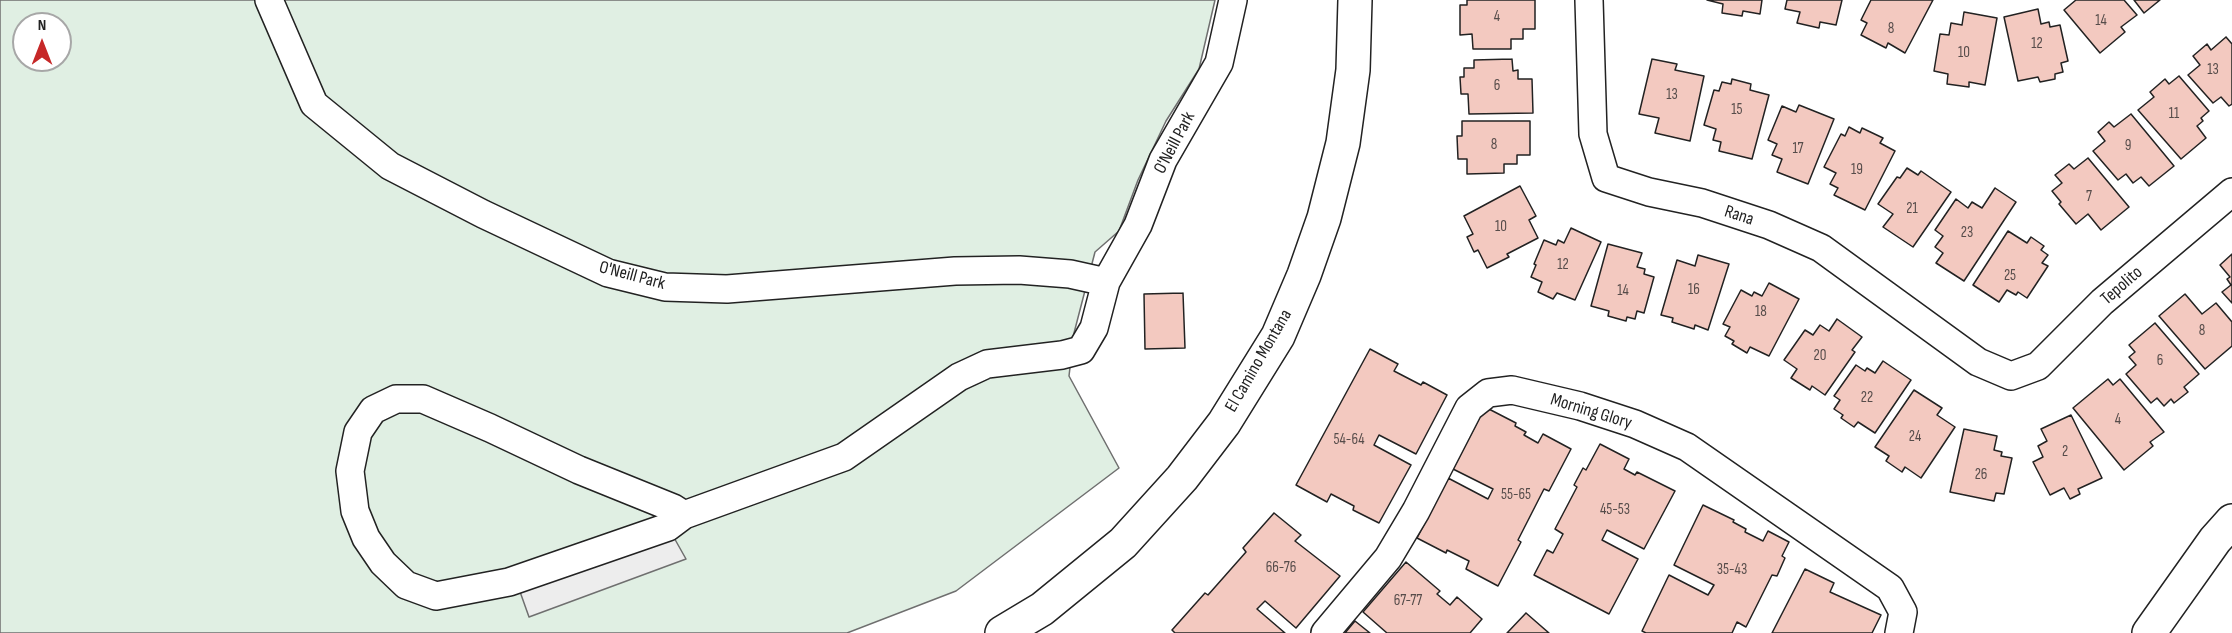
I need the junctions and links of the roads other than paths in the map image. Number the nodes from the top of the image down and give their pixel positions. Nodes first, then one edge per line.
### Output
1 (269, 0) edge
2 (1233, 0) edge
3 (1355, 0) edge
4 (1589, 0) edge
5 (2232, 192) edge
6 (1106, 282) junction
7 (2011, 376) joint
8 (684, 515) junction
9 (2232, 521) edge
10 (1002, 633) edge
11 (1325, 633) edge
12 (1899, 633) edge
13 (2149, 633) edge

1 - 6 street, O'Neill Park
2 - 6 street, O'Neill Park
3 - 10 street, El Camino Montana
4 - 7 street, Rana
5 - 7 street, Tepolito
6 - 8 street, O'Neill Park
8 - 8 street
9 - 13 street
11 - 12 street, Morning Glory

